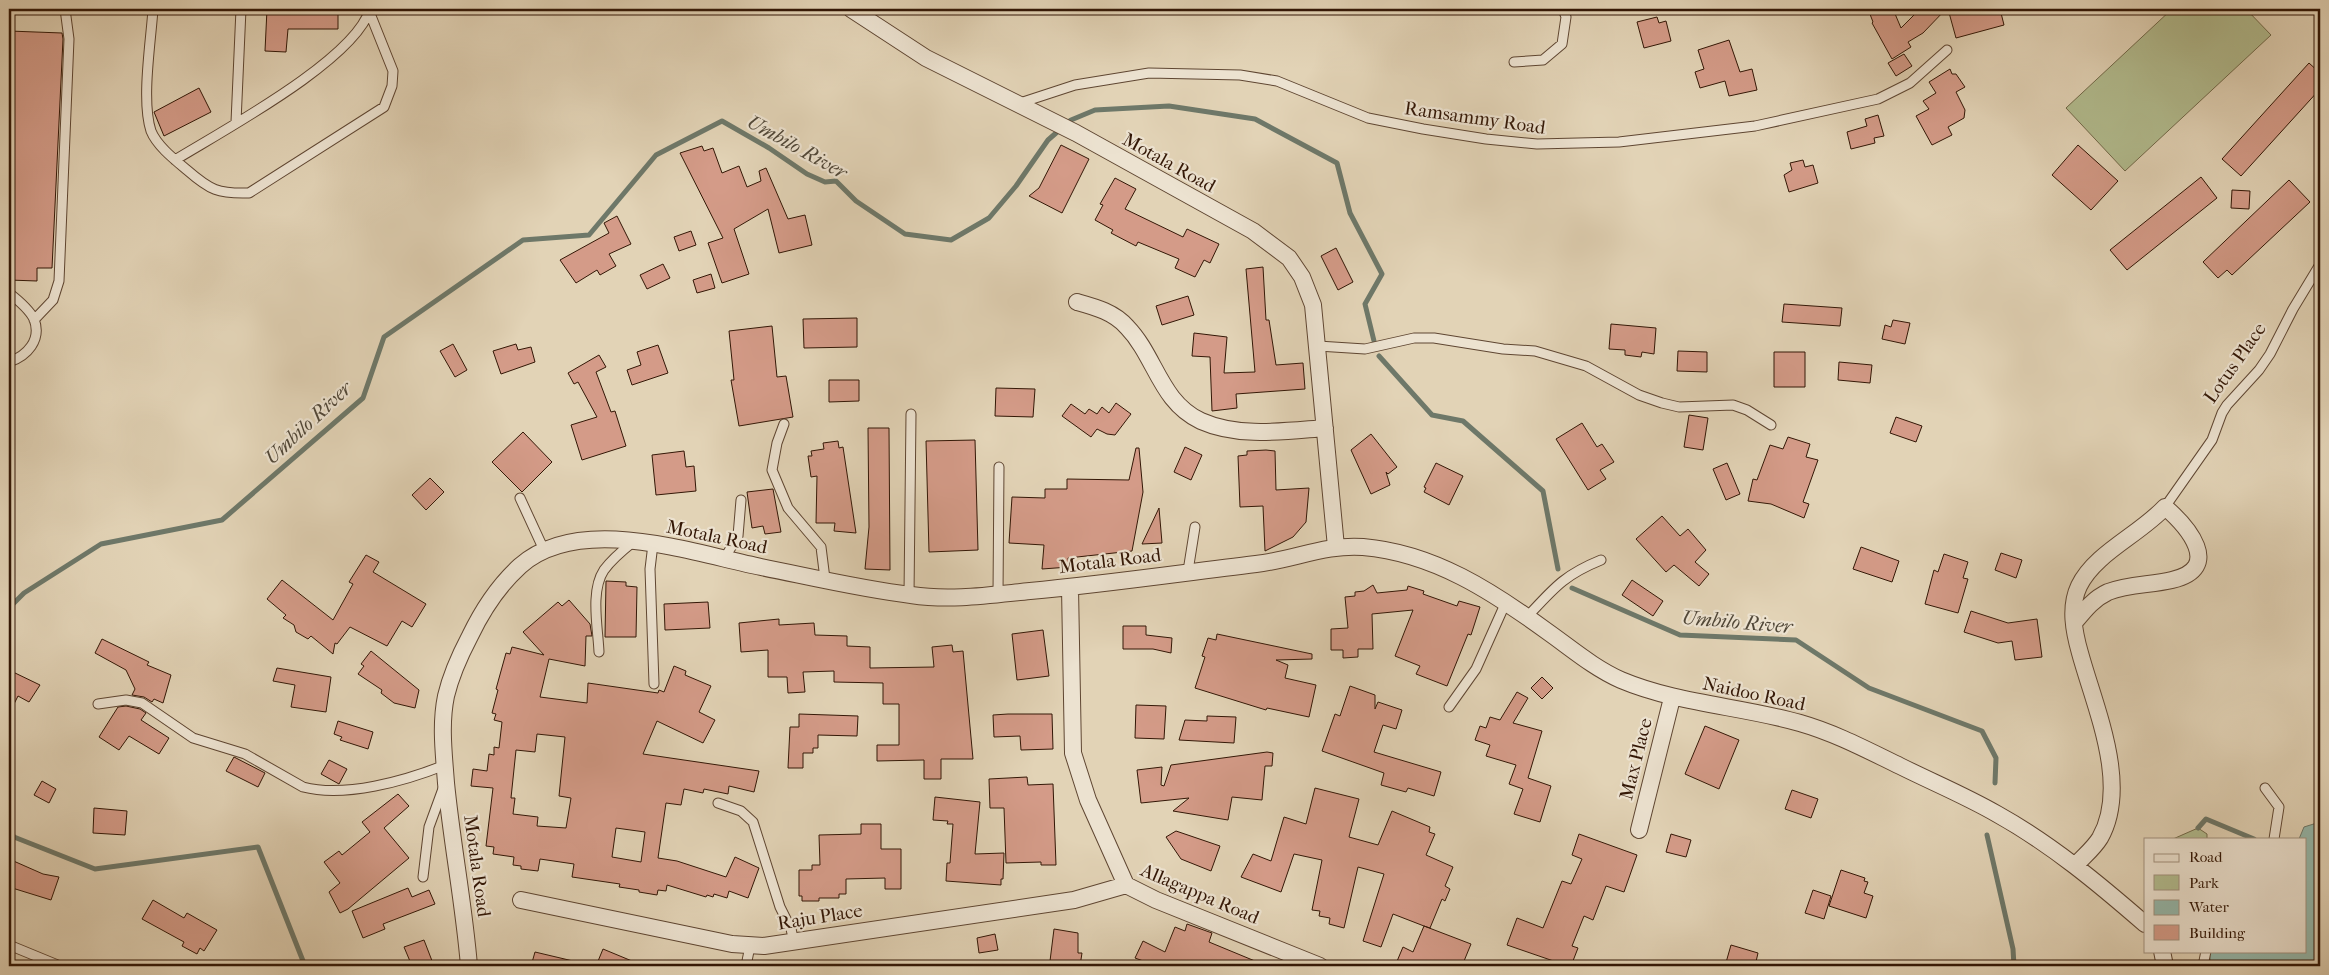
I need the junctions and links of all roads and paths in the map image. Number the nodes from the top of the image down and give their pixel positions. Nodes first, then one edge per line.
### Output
1 (65, 9) edge
2 (153, 9) edge
3 (240, 9) edge
4 (851, 9) edge
5 (1563, 9) edge
6 (370, 10) edge
7 (1947, 50) dead end
8 (1514, 62) dead end
9 (1020, 103) junction
10 (236, 122) junction
11 (175, 160) junction
12 (2319, 266) edge
13 (9, 293) edge
14 (1077, 302) dead end
15 (34, 320) junction
16 (1318, 346) junction
17 (9, 362) edge
18 (911, 414) dead end
19 (784, 424) dead end
20 (1771, 425) dead end
21 (1325, 428) junction
22 (999, 467) dead end
23 (520, 498) dead end
24 (741, 500) dead end
25 (2165, 507) junction
26 (1194, 527) dead end
27 (633, 542) junction
28 (654, 544) junction
29 (1336, 548) junction
30 (544, 550) junction
31 (724, 559) junction
32 (1601, 560) dead end
33 (1188, 571) junction
34 (825, 579) junction
35 (1070, 588) junction
36 (909, 595) junction
37 (998, 595) junction
38 (1506, 602) junction
39 (1527, 617) junction
40 (2074, 623) junction
41 (599, 652) dead end
42 (654, 684) dead end
43 (1672, 698) junction
44 (98, 704) dead end
45 (1449, 707) dead end
46 (446, 773) junction
47 (2265, 788) dead end
48 (718, 803) dead end
49 (1639, 830) dead end
50 (2274, 838) edge
51 (2074, 866) junction
52 (423, 877) dead end
53 (1126, 885) junction
54 (520, 900) dead end
55 (2144, 923) edge
56 (794, 942) junction
57 (9, 945) edge
58 (750, 946) junction
59 (2162, 952) edge
60 (2206, 952) edge
61 (60, 966) edge
62 (469, 966) edge
63 (746, 966) edge
64 (1320, 966) edge
65 (2165, 966) edge
66 (2203, 966) edge

1 - 15 lane
2 - 11 lane
3 - 10 lane
4 - 9 street, Motala Road
5 - 8 lane
6 - 10 lane
6 - 11 lane
7 - 9 lane, Ramsammy Road
9 - 16 street, Motala Road
10 - 11 lane
12 - 25 lane, Lotus Place
13 - 15 lane
14 - 21 street
15 - 17 lane
16 - 20 lane
16 - 21 street, Motala Road
18 - 36 lane
19 - 34 lane
21 - 29 street, Motala Road
22 - 37 lane
23 - 30 lane
24 - 31 lane
25 - 40 street, Lotus Place
25 - 40 street
26 - 33 lane
27 - 28 street, Motala Road
27 - 30 street, Motala Road
27 - 41 lane
28 - 31 street, Motala Road
28 - 42 lane
29 - 33 street, Motala Road
29 - 38 street, Naidoo Road
30 - 46 street, Motala Road
31 - 34 street, Motala Road
32 - 39 lane
33 - 35 street, Motala Road
34 - 36 street, Motala Road
35 - 37 street, Motala Road
35 - 53 street, Allagappa Road
36 - 37 street, Motala Road
38 - 39 street, Naidoo Road
38 - 45 lane
39 - 43 street, Naidoo Road
40 - 51 street, Lotus Place
43 - 49 street, Max Place
43 - 51 street, Naidoo Road
44 - 46 lane
46 - 52 lane
46 - 62 street, Motala Road
47 - 50 lane
48 - 56 lane
51 - 55 street, Naidoo Road
53 - 56 street, Raju Place
53 - 64 street, Allagappa Road
54 - 58 street, Raju Place
56 - 58 street, Raju Place
57 - 61 lane
58 - 63 lane
59 - 65 street
60 - 66 lane

